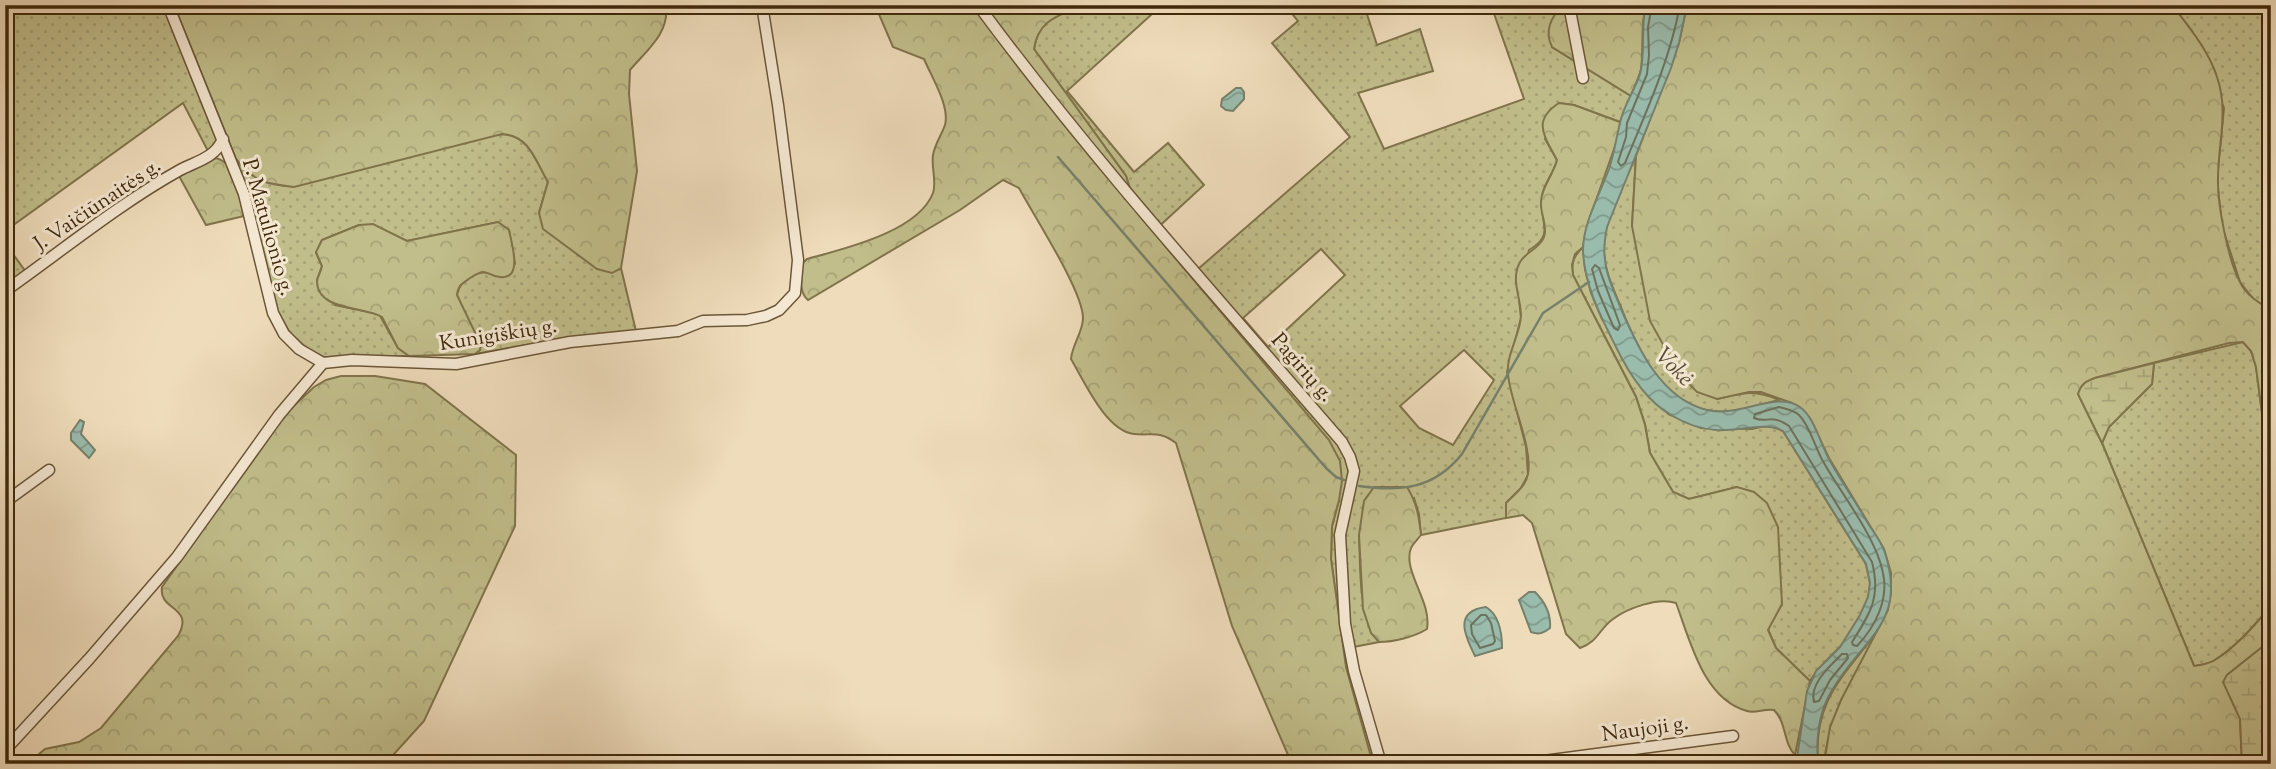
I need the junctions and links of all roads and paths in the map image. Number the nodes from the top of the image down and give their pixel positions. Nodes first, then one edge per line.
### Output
1 (169, 5) edge
2 (762, 5) edge
3 (978, 5) edge
4 (1569, 5) edge
5 (1583, 78) dead end
6 (223, 139) junction
7 (213, 154) junction
8 (232, 163) junction
9 (5, 291) edge
10 (323, 363) junction
11 (49, 470) dead end
12 (5, 502) edge
13 (1733, 736) dead end
14 (5, 750) edge
15 (1381, 764) edge
16 (1520, 764) edge

1 - 6 street, P. Matulionio g.
2 - 10 street, Kunigiškių g.
3 - 15 street, Pagirių g.
4 - 5 street
6 - 7 street, J. Vaičiūnaitės g.
6 - 8 street, P. Matulionio g.
7 - 8 street
7 - 9 street, J. Vaičiūnaitės g.
8 - 10 street, P. Matulionio g.
10 - 14 street
11 - 12 street
13 - 16 street, Naujoji g.

